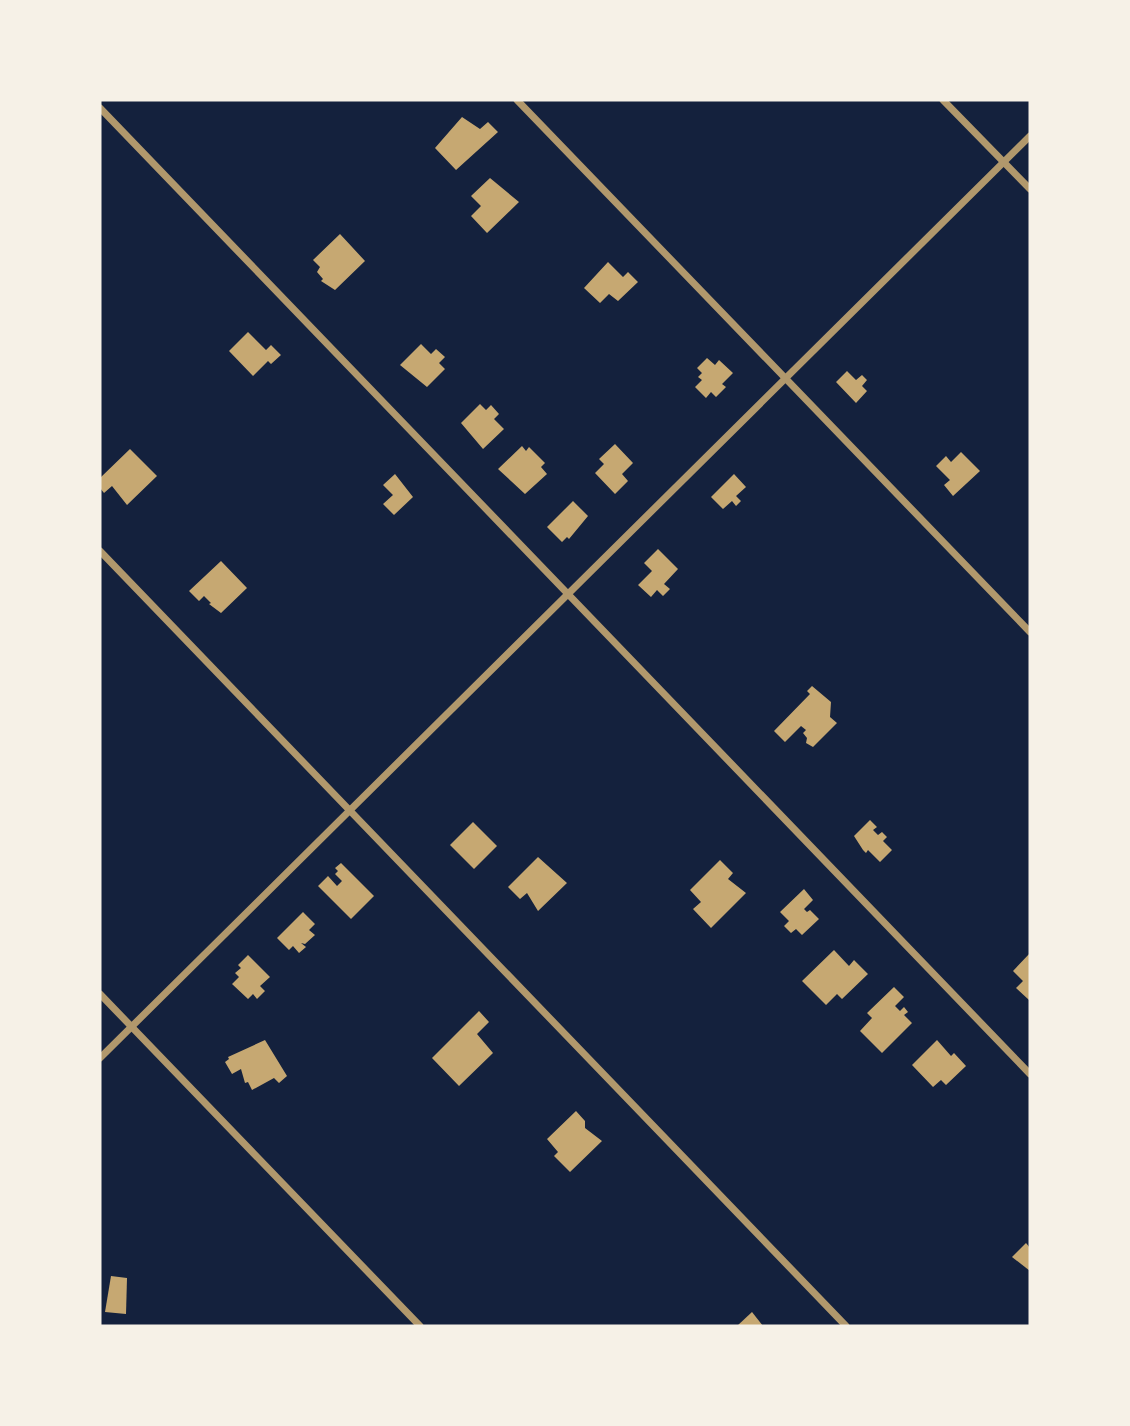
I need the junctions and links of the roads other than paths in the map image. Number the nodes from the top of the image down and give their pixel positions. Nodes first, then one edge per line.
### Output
1 (517, 100) edge
2 (943, 100) edge
3 (100, 108) edge
4 (1030, 136) edge
5 (1004, 162) junction
6 (1030, 190) edge
7 (786, 379) junction
8 (100, 551) edge
9 (567, 596) junction
10 (1030, 632) edge
11 (349, 811) junction
12 (100, 994) edge
13 (132, 1027) junction
14 (100, 1058) edge
15 (1030, 1074) edge
16 (420, 1326) edge
17 (846, 1326) edge

1 - 7 street
2 - 5 street
3 - 9 street
4 - 5 street
5 - 6 street
5 - 7 street
7 - 9 street
7 - 10 street
8 - 11 street
9 - 11 street
9 - 15 street
11 - 13 street
11 - 17 street
12 - 13 street
13 - 14 street
13 - 16 street

